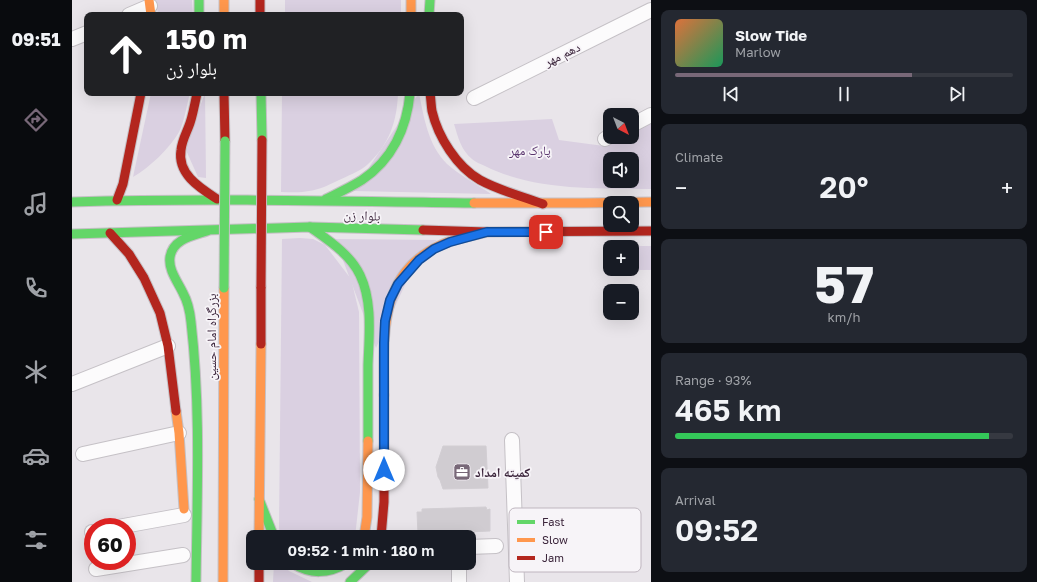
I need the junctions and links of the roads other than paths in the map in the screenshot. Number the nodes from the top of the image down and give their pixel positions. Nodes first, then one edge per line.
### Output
1 (199, 0) edge
2 (224, 0) edge
3 (411, 0) edge
4 (430, 0) edge
5 (150, 7) edge
6 (651, 10) edge
7 (137, 12) edge
8 (199, 12) edge
9 (224, 12) edge
10 (411, 12) edge
11 (430, 12) edge
12 (84, 34) edge
13 (72, 39) edge
14 (140, 96) edge
15 (196, 96) edge
16 (224, 96) edge
17 (261, 96) edge
18 (410, 96) edge
19 (430, 96) edge
20 (474, 98) dead end
21 (651, 115) edge
22 (639, 121) edge
23 (217, 199) junction
24 (326, 199) junction
25 (117, 200) junction
26 (72, 202) edge
27 (651, 202) edge
28 (543, 204) junction
29 (310, 227) junction
30 (207, 231) junction
31 (651, 231) edge
32 (487, 232) junction
33 (110, 233) junction
34 (72, 234) edge
35 (168, 346) junction
36 (72, 384) edge
37 (179, 433) junction
38 (512, 440) dead end
39 (83, 454) dead end
40 (258, 498) junction
41 (514, 508) edge
42 (184, 518) joint
43 (136, 525) edge
44 (259, 530) edge
45 (271, 530) edge
46 (365, 530) edge
47 (382, 530) edge
48 (496, 546) dead end
49 (476, 547) edge
50 (183, 555) dead end
51 (136, 563) edge
52 (259, 570) edge
53 (303, 570) edge
54 (333, 570) edge
55 (363, 570) edge
56 (459, 570) edge
57 (517, 572) edge
58 (196, 582) edge
59 (223, 582) edge
60 (259, 582) edge
61 (350, 582) edge
62 (459, 582) edge
63 (517, 582) edge

1 - 8 main road
2 - 9 main road
3 - 10 main road
4 - 11 main road
5 - 7 street
6 - 20 street, دهم مهر
12 - 13 street
14 - 25 main road
15 - 23 main road
16 - 59 main road, بزرگراه امام حسین, bridge
17 - 40 main road, bridge
18 - 24 main road
19 - 28 main road
21 - 22 street
23 - 24 main road, بلوار زن
23 - 25 main road, بلوار زن
24 - 28 main road, بلوار زن
25 - 26 main road, بلوار زن
27 - 28 main road, بلوار زن
29 - 30 main road, بلوار زن
29 - 32 main road, بلوار زن
29 - 46 main road
30 - 33 main road, بلوار زن
30 - 58 main road
31 - 32 main road, بلوار زن
32 - 47 main road
33 - 34 main road, بلوار زن
33 - 35 main road
35 - 36 street
35 - 37 main road
37 - 39 street
37 - 42 main road
38 - 41 street
40 - 44 main road
40 - 45 main road
42 - 43 street
48 - 49 street
50 - 51 street
52 - 60 main road
53 - 54 main road
55 - 61 main road
56 - 62 street
57 - 63 street

